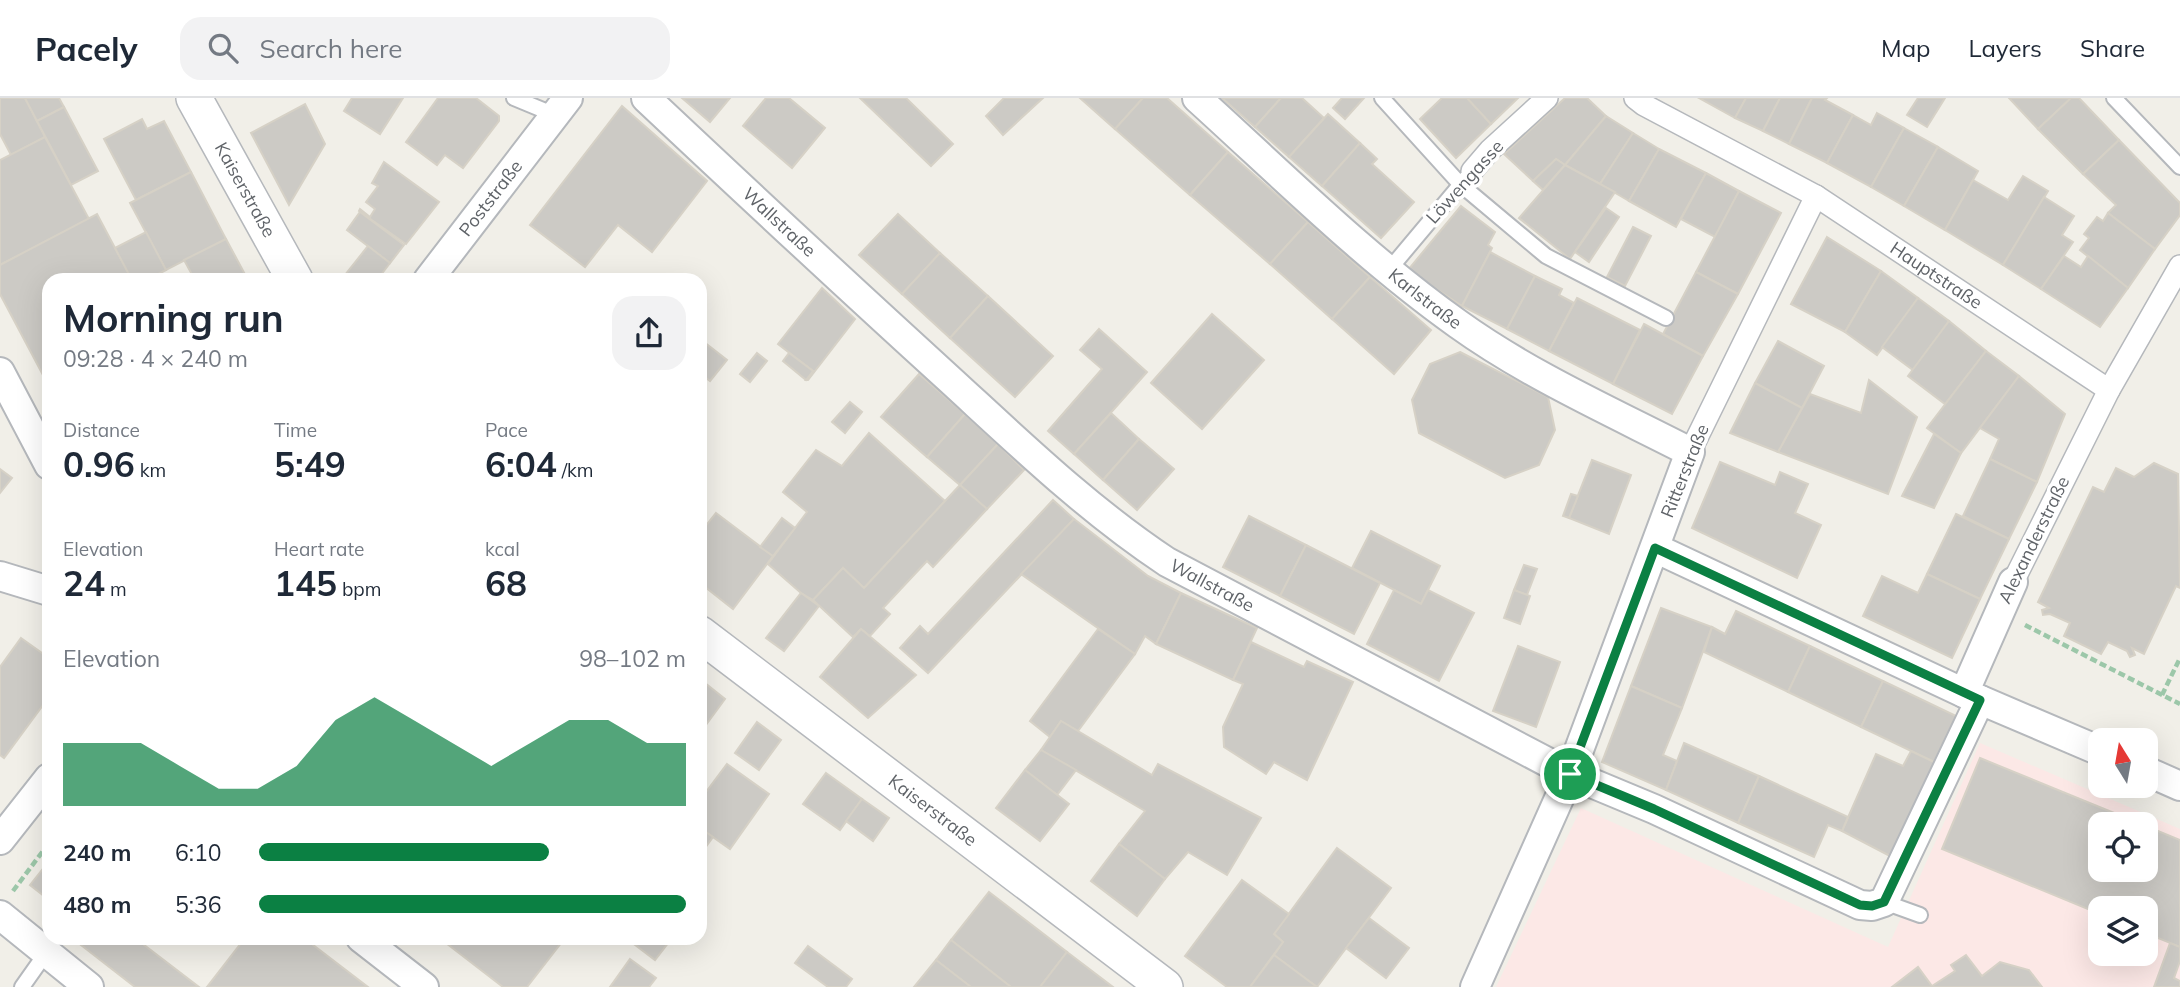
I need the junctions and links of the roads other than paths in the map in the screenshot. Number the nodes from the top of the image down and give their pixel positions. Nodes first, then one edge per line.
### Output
1 (194, 98) edge
2 (514, 98) edge
3 (646, 98) edge
4 (1197, 98) edge
5 (1382, 98) edge
6 (1547, 98) edge
7 (1635, 98) edge
8 (2114, 98) edge
9 (561, 107) edge
10 (2180, 167) edge
11 (1466, 178) junction
12 (1816, 196) junction
13 (2180, 266) edge
14 (1388, 271) junction
15 (291, 273) edge
16 (433, 273) edge
17 (1666, 317) dead end
18 (0, 372) edge
19 (2109, 390) junction
20 (42, 452) edge
21 (1690, 452) junction
22 (1655, 548) junction
23 (0, 576) edge
24 (2012, 582) joint
25 (42, 589) edge
26 (707, 639) edge
27 (1972, 696) junction
28 (2088, 746) edge
29 (1570, 774) junction
30 (2158, 776) edge
31 (2180, 786) edge
32 (42, 787) edge
33 (0, 840) edge
34 (1884, 902) junction
35 (4, 906) edge
36 (1920, 915) dead end
37 (370, 945) edge
38 (46, 953) junction
39 (22, 987) edge
40 (89, 987) edge
41 (424, 987) edge
42 (1165, 987) edge
43 (1475, 987) edge

1 - 15 street, Kaiserstraße
2 - 9 lane, Poststraße
3 - 29 street, Wallstraße
4 - 14 street, Karlstraße
5 - 11 lane
6 - 11 street, Löwengasse
7 - 12 street, Hauptstraße
8 - 10 lane
9 - 16 street, Poststraße
11 - 14 lane, Löwengasse
11 - 17 lane
12 - 19 street, Hauptstraße
12 - 21 street, Ritterstraße
13 - 19 street
14 - 21 street, Karlstraße
18 - 20 street
19 - 24 street, Alexanderstraße
21 - 22 street, Ritterstraße
22 - 27 street
22 - 29 street, Ritterstraße
23 - 25 street
24 - 27 street, Alexanderstraße
26 - 42 street, Kaiserstraße
27 - 28 street
27 - 34 street, Alexanderstraße
29 - 34 street, Wallstraße
29 - 43 street, Ritterstraße
30 - 31 street
32 - 33 street
34 - 36 lane
35 - 38 street
37 - 41 street
38 - 39 lane
38 - 40 street

